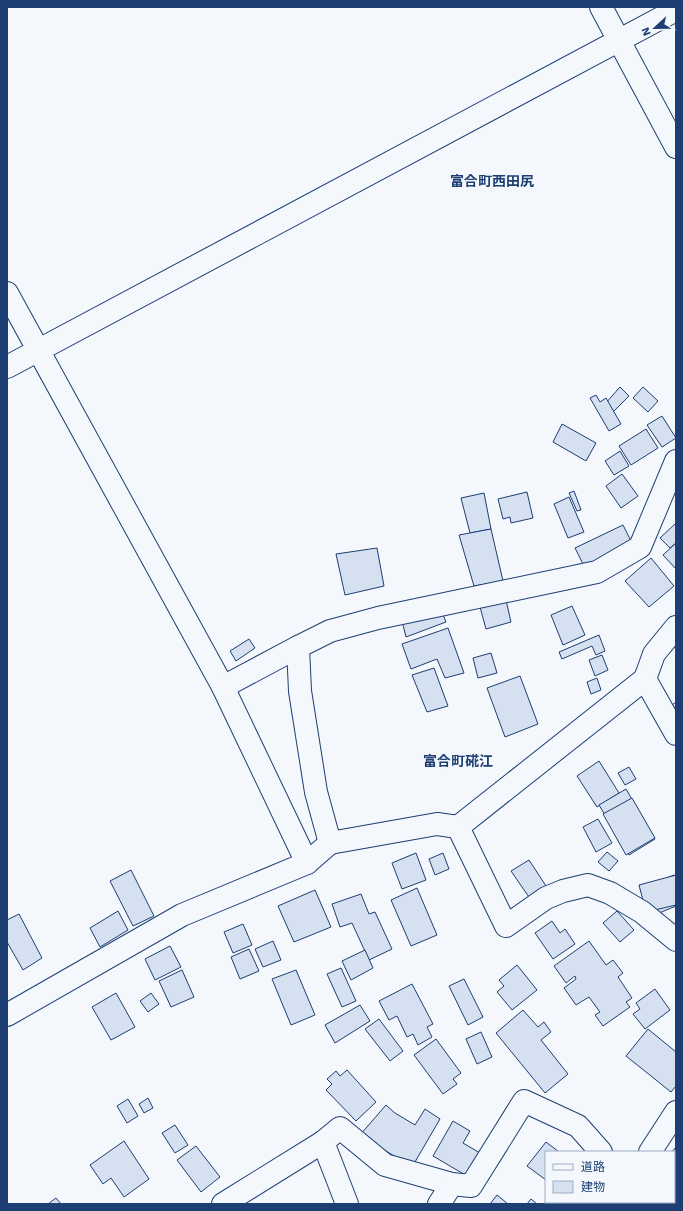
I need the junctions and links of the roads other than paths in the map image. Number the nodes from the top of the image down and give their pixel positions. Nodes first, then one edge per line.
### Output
1 (601, 7) edge
2 (676, 10) edge
3 (619, 40) junction
4 (676, 147) edge
5 (7, 293) edge
6 (38, 351) junction
7 (7, 367) edge
8 (676, 461) edge
9 (676, 627) edge
10 (298, 647) junction
11 (645, 679) junction
12 (223, 688) junction
13 (676, 734) edge
14 (458, 827) junction
15 (330, 843) junction
16 (308, 863) junction
17 (676, 940) edge
18 (7, 1015) edge
19 (676, 1112) edge
20 (323, 1142) junction
21 (601, 1151) edge
22 (651, 1151) edge
23 (452, 1184) junction
24 (223, 1204) edge
25 (347, 1204) edge
26 (439, 1204) edge

1 - 3 street
2 - 3 street
3 - 4 street
3 - 6 street
5 - 6 street
6 - 7 street
6 - 12 street
8 - 10 street
9 - 11 street
10 - 12 street
10 - 15 street
11 - 13 street
11 - 14 street
12 - 16 street
14 - 15 street
14 - 17 street
15 - 16 street
16 - 18 street
19 - 22 street
20 - 23 street
20 - 24 street
20 - 25 street
21 - 23 street
23 - 26 street

